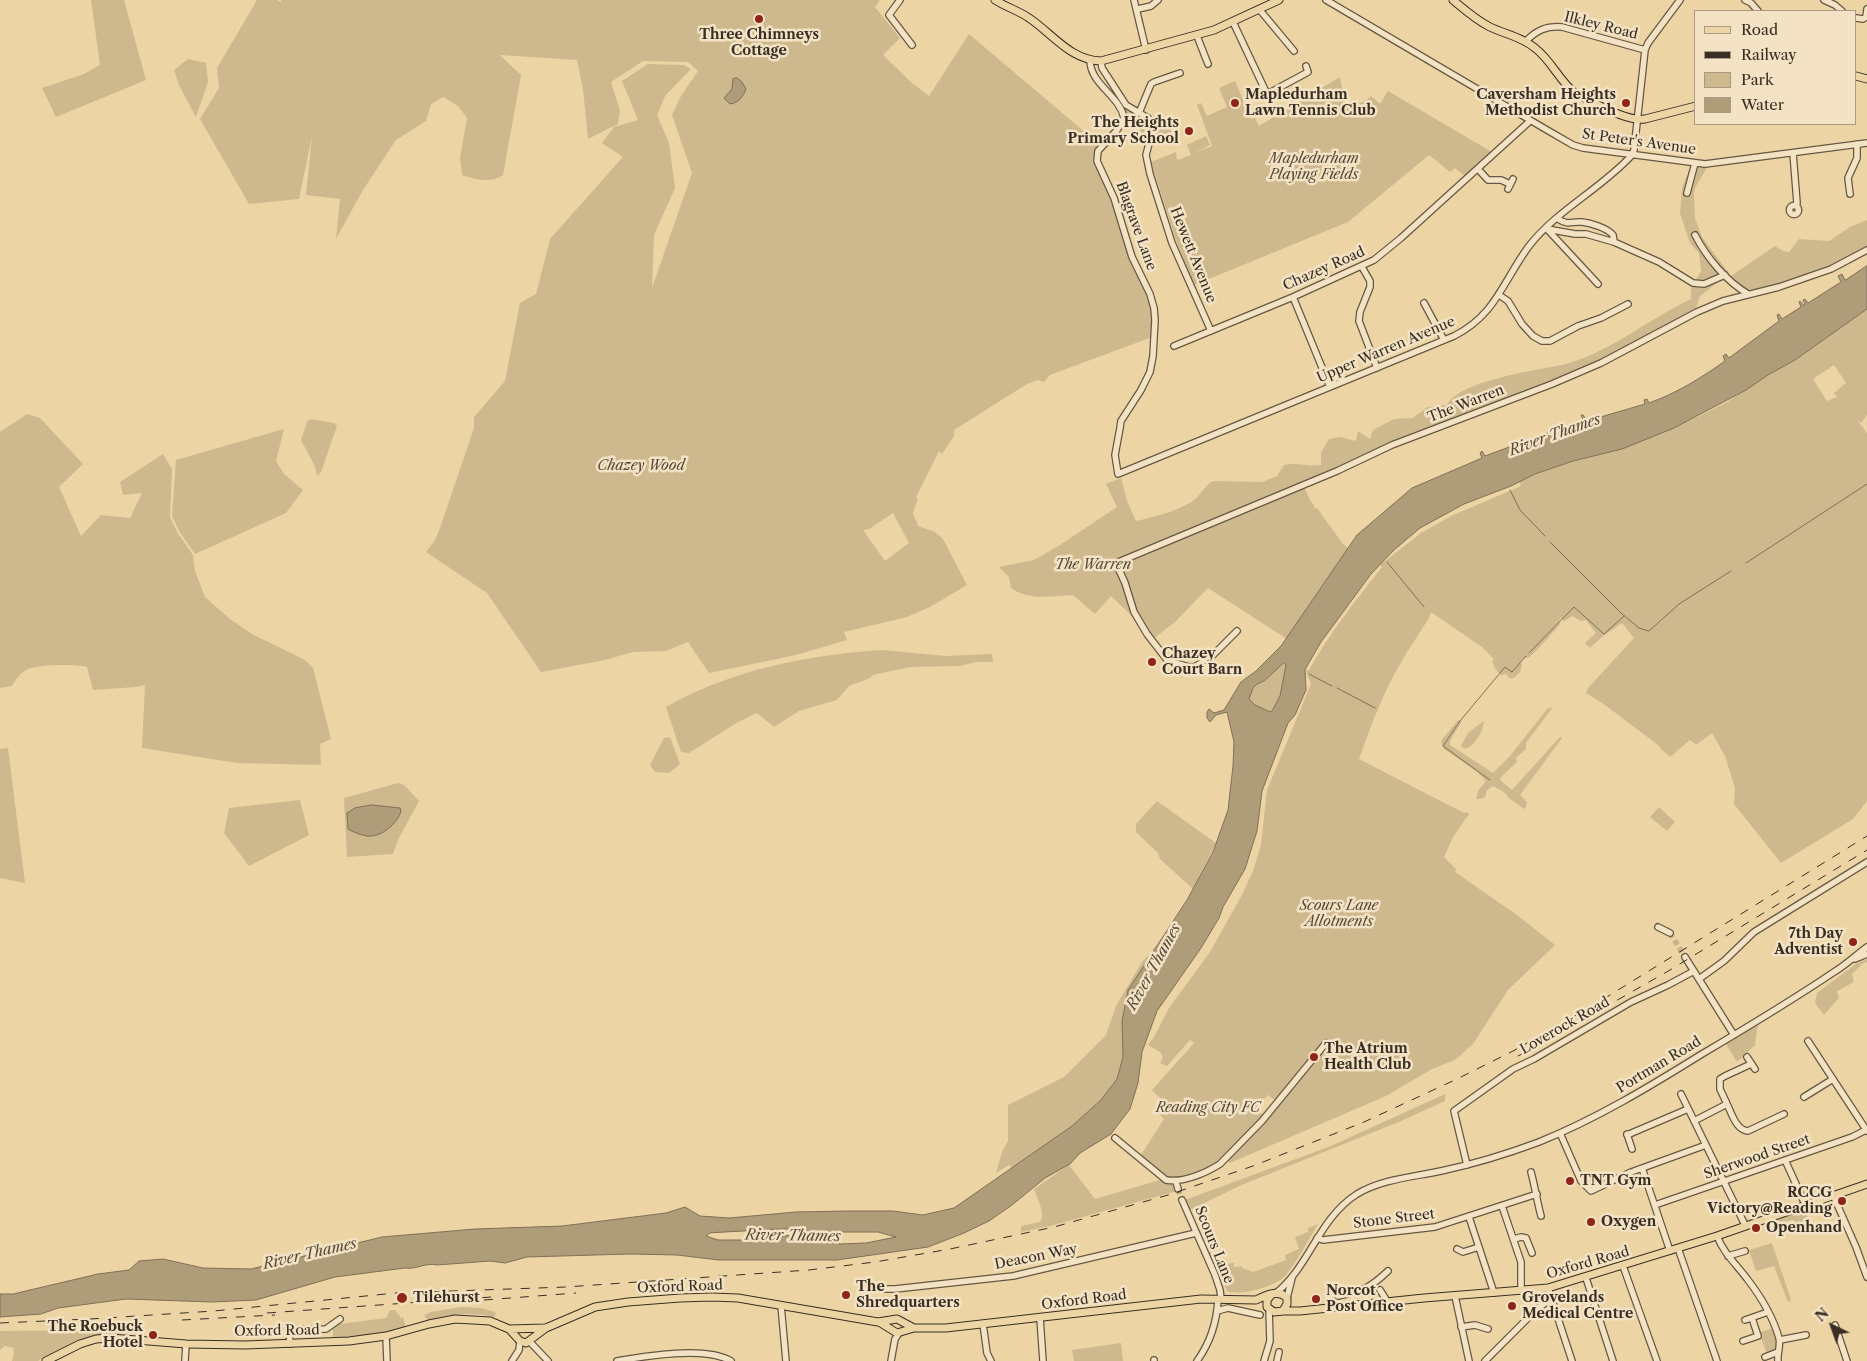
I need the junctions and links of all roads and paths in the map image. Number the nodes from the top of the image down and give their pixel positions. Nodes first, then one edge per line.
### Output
1 (900, 0) edge
2 (995, 0) edge
3 (1134, 0) edge
4 (1158, 0) edge
5 (1279, 0) edge
6 (1326, 0) edge
7 (1680, 0) edge
8 (1745, 0) edge
9 (1824, 0) edge
10 (1457, 2) edge
11 (1263, 5) edge
12 (1138, 9) junction
13 (1867, 9) edge
14 (1757, 10) edge
15 (1841, 10) edge
16 (1857, 18) edge
17 (1233, 22) junction
18 (1197, 36) junction
19 (1526, 41) junction
20 (912, 45) dead end
21 (1146, 50) junction
22 (1645, 50) junction
23 (1294, 51) dead end
24 (1090, 61) junction
25 (1101, 61) junction
26 (1207, 64) dead end
27 (1308, 71) dead end
28 (1176, 75) dead end
29 (1123, 106) junction
30 (1694, 106) edge
31 (1139, 113) junction
32 (1530, 120) junction
33 (1638, 120) junction
34 (1867, 143) edge
35 (1857, 144) junction
36 (1792, 153) junction
37 (1632, 155) junction
38 (1695, 163) junction
39 (1478, 169) junction
40 (1510, 184) dead end
41 (1687, 193) dead end
42 (1850, 194) dead end
43 (1796, 206) dead end
44 (1558, 218) junction
45 (1547, 228) junction
46 (1695, 235) dead end
47 (1614, 242) junction
48 (1867, 250) edge
49 (1362, 267) junction
50 (1725, 275) junction
51 (1598, 284) dead end
52 (1736, 287) junction
53 (1748, 294) junction
54 (1499, 295) junction
55 (1293, 297) junction
56 (1735, 297) junction
57 (1424, 303) dead end
58 (1627, 306) dead end
59 (1211, 331) junction
60 (1444, 340) junction
61 (1174, 346) dead end
62 (1377, 368) junction
63 (1330, 387) junction
64 (1118, 474) joint
65 (1237, 631) dead end
66 (1867, 862) edge
67 (1658, 927) dead end
68 (1670, 933) tunnel mouth
69 (1867, 947) edge
70 (1866, 955) edge
71 (1685, 958) tunnel mouth
72 (1851, 961) junction
73 (1694, 971) junction
74 (1699, 979) junction
75 (1734, 1035) junction
76 (1808, 1042) dead end
77 (1326, 1043) dead end
78 (1747, 1057) dead end
79 (1833, 1079) junction
80 (1681, 1094) dead end
81 (1804, 1097) dead end
82 (1727, 1104) junction
83 (1688, 1109) junction
84 (1781, 1113) dead end
85 (1694, 1121) junction
86 (1867, 1131) edge
87 (1560, 1133) junction
88 (1114, 1138) dead end
89 (1706, 1146) junction
90 (1632, 1148) dead end
91 (1785, 1160) junction
92 (1467, 1165) junction
93 (1642, 1168) junction
94 (1531, 1172) dead end
95 (1176, 1182) junction
96 (1724, 1182) junction
97 (1866, 1186) edge
98 (1178, 1189) tunnel mouth
99 (1537, 1194) junction
100 (1834, 1195) junction
101 (1182, 1200) tunnel mouth
102 (1805, 1204) junction
103 (1655, 1205) junction
104 (1502, 1206) junction
105 (1541, 1216) dead end
106 (1469, 1217) junction
107 (1745, 1225) junction
108 (1196, 1233) junction
109 (1717, 1236) junction
110 (1317, 1238) junction
111 (1514, 1239) junction
112 (1479, 1247) junction
113 (1457, 1249) dead end
114 (1674, 1250) junction
115 (1745, 1251) dead end
116 (1532, 1253) dead end
117 (1728, 1256) junction
118 (1624, 1266) junction
119 (1388, 1271) dead end
120 (1867, 1277) edge
121 (1292, 1278) junction
122 (1586, 1278) junction
123 (1548, 1288) junction
124 (878, 1289) dead end
125 (1380, 1290) dead end
126 (1521, 1291) junction
127 (1360, 1292) junction
128 (1274, 1293) junction
129 (1494, 1293) junction
130 (1338, 1296) dead end
131 (1455, 1296) junction
132 (1219, 1299) junction
133 (1287, 1299) junction
134 (1552, 1299) junction
135 (1256, 1300) junction
136 (1387, 1301) junction
137 (1362, 1304) junction
138 (781, 1305) junction
139 (1268, 1308) junction
140 (1304, 1310) junction
141 (1217, 1311) junction
142 (1282, 1312) junction
143 (1768, 1312) junction
144 (1260, 1315) dead end
145 (1040, 1318) junction
146 (340, 1320) dead end
147 (893, 1321) junction
148 (878, 1322) junction
149 (903, 1323) junction
150 (984, 1324) junction
151 (1835, 1325) dead end
152 (1270, 1327) junction
153 (1461, 1327) junction
154 (546, 1328) junction
155 (914, 1328) junction
156 (509, 1329) junction
157 (526, 1329) junction
158 (1484, 1330) dead end
159 (896, 1333) junction
160 (1806, 1335) dead end
161 (386, 1336) junction
162 (526, 1340) junction
163 (1780, 1340) junction
164 (1743, 1341) dead end
165 (186, 1344) junction
166 (290, 1344) junction
167 (1279, 1352) dead end
168 (1778, 1352) junction
169 (987, 1353) junction
170 (1764, 1356) dead end
171 (546, 1359) edge
172 (46, 1361) edge
173 (184, 1361) edge
174 (387, 1361) edge
175 (512, 1361) edge
176 (617, 1361) edge
177 (731, 1361) edge
178 (786, 1361) edge
179 (891, 1361) edge
180 (982, 1361) edge
181 (990, 1361) edge
182 (1043, 1361) edge
183 (1197, 1361) edge
184 (1264, 1361) edge
185 (1278, 1361) edge
186 (1469, 1361) edge
187 (1485, 1361) edge
188 (1572, 1361) edge
189 (1613, 1361) edge
190 (1656, 1361) edge
191 (1717, 1361) edge
192 (1778, 1361) edge
193 (1847, 1361) edge

1 - 20 street
2 - 24 main road
3 - 12 street
4 - 12 street
5 - 11 main road
6 - 32 street, St Peter's Avenue
7 - 22 street
8 - 14 street
9 - 15 street
10 - 19 main road
11 - 17 main road
11 - 23 street
12 - 21 street
13 - 16 street
17 - 18 main road
17 - 27 street
18 - 21 main road
18 - 26 street
19 - 22 street, Ilkley Road
19 - 33 main road
21 - 25 main road
22 - 33 street
24 - 25 main road
24 - 29 street
25 - 29 street, Hewett Avenue
28 - 31 street
29 - 31 street, Hewett Avenue
29 - 64 street, Blagrave Lane
30 - 33 main road
31 - 59 street, Hewett Avenue
32 - 37 street, St Peter's Avenue
32 - 39 street, Chazey Road
33 - 37 street
34 - 35 street, St Peter's Avenue
35 - 36 street, St Peter's Avenue
35 - 42 street
36 - 38 street, St Peter's Avenue
36 - 43 street
37 - 38 street, St Peter's Avenue
37 - 44 street, Upper Warren Avenue
38 - 41 street
39 - 40 street
39 - 49 street, Chazey Road
44 - 45 street, Upper Warren Avenue
44 - 47 street
45 - 47 street
45 - 51 street
45 - 54 street, Upper Warren Avenue
46 - 50 street
47 - 50 street
48 - 53 street, The Warren
49 - 55 street, Chazey Road
49 - 62 street
50 - 52 street
52 - 53 street
52 - 56 street
53 - 56 street, The Warren
54 - 58 street
54 - 60 street, Upper Warren Avenue
55 - 59 street, Chazey Road
55 - 63 street
56 - 65 street, The Warren
57 - 60 street
59 - 61 street, Chazey Road
60 - 62 street, Upper Warren Avenue
62 - 63 street, Upper Warren Avenue
63 - 64 street, Upper Warren Avenue
66 - 74 street
67 - 68 street
69 - 72 street, Portman Road
70 - 72 street, Portman Road
71 - 73 street
72 - 75 street, Portman Road
73 - 74 street
73 - 92 street, Loverock Road
74 - 75 street
75 - 87 street, Portman Road
76 - 79 street
77 - 95 street
78 - 82 street
79 - 81 street
79 - 86 street
80 - 83 street
82 - 84 street
82 - 85 street
83 - 85 street
83 - 90 street
85 - 89 street
86 - 91 street, Sherwood Street
87 - 92 street, Portman Road
87 - 93 street
88 - 95 street
89 - 93 street
89 - 96 street
91 - 96 street, Sherwood Street
91 - 102 street
92 - 110 street, Portman Road
93 - 103 street
94 - 99 street
95 - 98 street
96 - 103 street, Sherwood Street
96 - 107 street
97 - 100 main road, Oxford Road
99 - 104 street, Stone Street
99 - 105 street
100 - 102 main road, Oxford Road
100 - 120 street
101 - 108 street, Scours Lane
102 - 107 main road, Oxford Road
103 - 114 street
104 - 106 street, Stone Street
104 - 111 street
106 - 110 street, Stone Street
106 - 112 street
107 - 109 main road, Oxford Road
108 - 124 street, Deacon Way
108 - 132 street, Scours Lane
109 - 114 main road, Oxford Road
109 - 117 street
110 - 121 street, Portman Road
111 - 116 street
111 - 126 street
112 - 113 street
112 - 129 street
114 - 118 main road, Oxford Road
114 - 191 street
115 - 117 street
117 - 143 street
118 - 122 main road, Oxford Road
118 - 190 street
119 - 127 street
121 - 128 street
121 - 133 street
122 - 123 main road, Oxford Road
122 - 189 street
123 - 126 main road, Oxford Road
123 - 134 street
125 - 136 street
126 - 129 main road, Oxford Road
127 - 130 street
127 - 137 street
128 - 133 main road
128 - 135 main road, Oxford Road
128 - 139 main road
129 - 131 main road, Oxford Road
131 - 136 main road, Oxford Road
131 - 153 street
132 - 135 main road, Oxford Road
132 - 141 street, Scours Lane
132 - 145 main road, Oxford Road
133 - 140 main road
133 - 142 main road
134 - 187 street
134 - 188 street
135 - 139 main road
136 - 137 main road, Oxford Road
137 - 140 main road, Oxford Road
138 - 148 main road, Oxford Road
138 - 154 main road, Oxford Road
138 - 178 street
139 - 142 main road
139 - 152 street
140 - 142 main road, Oxford Road
141 - 144 street
141 - 183 street, Scours Lane
142 - 152 street
143 - 163 street
143 - 164 street
145 - 150 main road, Oxford Road
145 - 182 street
146 - 166 street
147 - 148 main road, Oxford Road
147 - 149 main road, Oxford Road
147 - 159 main road
148 - 159 main road, Oxford Road
149 - 155 main road, Oxford Road
149 - 159 main road
150 - 155 main road, Oxford Road
150 - 169 street
151 - 193 street
152 - 184 street
153 - 158 street
153 - 186 street
154 - 157 main road, Oxford Road
154 - 162 main road, Oxford Road
155 - 159 main road, Oxford Road
156 - 157 main road, Oxford Road
156 - 161 main road, Oxford Road
156 - 162 main road, Oxford Road
157 - 162 main road
157 - 162 main road
159 - 179 street
160 - 163 street
161 - 166 main road, Oxford Road
161 - 174 street
162 - 171 street
162 - 175 street
163 - 168 street
165 - 166 main road, Oxford Road
165 - 172 main road, Oxford Road
165 - 173 street
167 - 185 street
168 - 170 street
168 - 192 street
169 - 180 street
169 - 181 street
176 - 177 street

